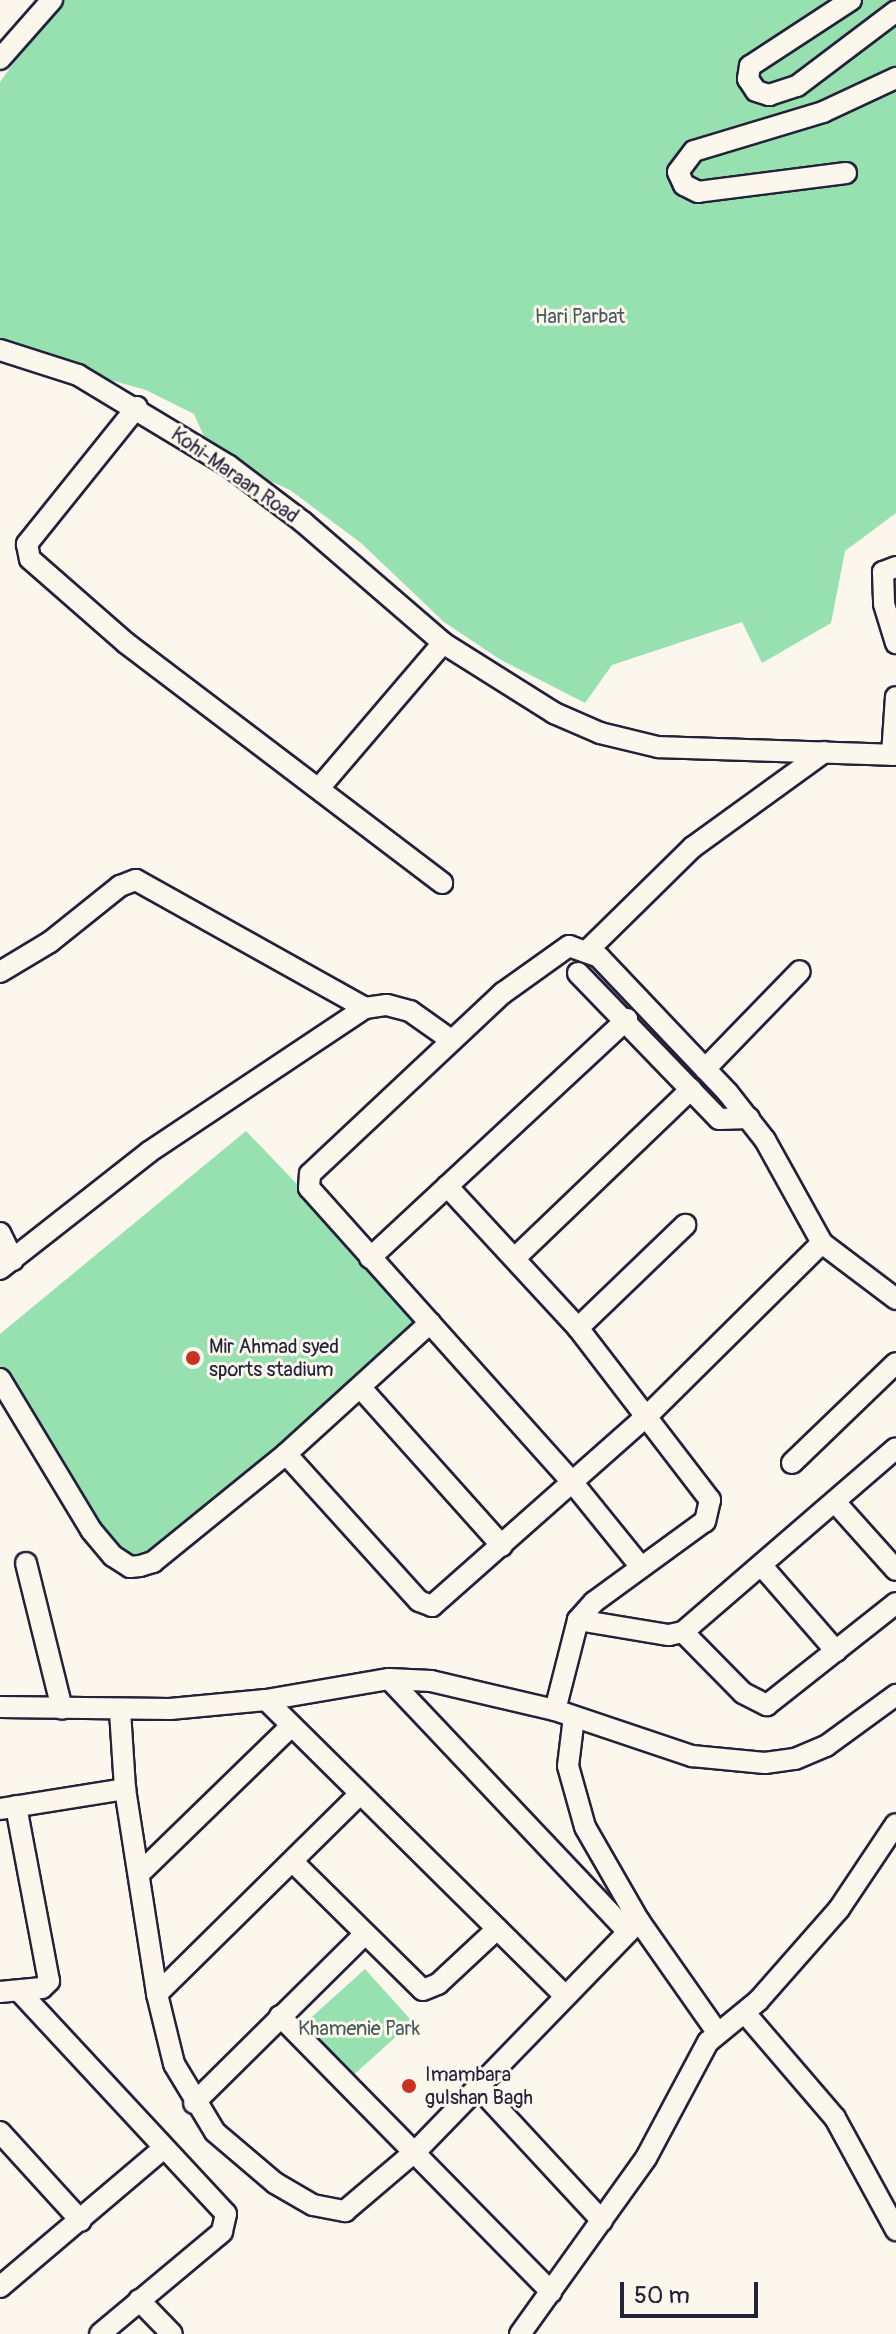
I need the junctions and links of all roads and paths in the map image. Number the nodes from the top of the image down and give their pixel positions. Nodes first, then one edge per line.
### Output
1 (52, 0) edge
2 (851, 0) edge
3 (896, 11) edge
4 (0, 59) edge
5 (896, 78) edge
6 (846, 173) dead end
7 (0, 350) edge
8 (137, 407) junction
9 (896, 567) edge
10 (443, 643) junction
11 (896, 643) edge
12 (896, 697) edge
13 (824, 752) junction
14 (894, 755) edge
15 (320, 787) junction
16 (442, 883) dead end
17 (586, 952) junction
18 (800, 971) dead end
19 (0, 972) edge
20 (578, 973) dead end
21 (365, 1008) junction
22 (627, 1019) junction
23 (451, 1040) junction
24 (705, 1069) junction
25 (691, 1089) junction
26 (749, 1118) junction
27 (447, 1186) junction
28 (685, 1225) dead end
29 (0, 1233) edge
30 (822, 1243) junction
31 (370, 1258) junction
32 (515, 1258) junction
33 (7, 1265) edge
34 (896, 1299) edge
35 (430, 1323) junction
36 (578, 1328) junction
37 (896, 1363) edge
38 (0, 1379) edge
39 (360, 1387) junction
40 (647, 1416) junction
41 (896, 1448) edge
42 (286, 1454) junction
43 (792, 1463) dead end
44 (573, 1483) junction
45 (835, 1502) junction
46 (502, 1546) junction
47 (26, 1563) dead end
48 (762, 1566) junction
49 (641, 1567) junction
50 (896, 1570) edge
51 (896, 1603) edge
52 (578, 1620) junction
53 (683, 1632) junction
54 (836, 1651) junction
55 (389, 1679) junction
56 (896, 1695) edge
57 (266, 1700) junction
58 (0, 1707) edge
59 (62, 1709) junction
60 (120, 1711) junction
61 (565, 1714) junction
62 (289, 1728) junction
63 (125, 1789) junction
64 (359, 1795) junction
65 (8, 1808) edge
66 (896, 1824) edge
67 (293, 1862) junction
68 (140, 1873) junction
69 (634, 1926) junction
70 (497, 1929) junction
71 (363, 1936) junction
72 (9, 1992) edge
73 (157, 1994) junction
74 (564, 1995) junction
75 (745, 2013) junction
76 (280, 2016) junction
77 (717, 2032) junction
78 (479, 2088) junction
79 (194, 2103) junction
80 (4, 2145) edge
81 (164, 2148) junction
82 (417, 2150) junction
83 (81, 2221) junction
84 (602, 2221) junction
85 (896, 2230) edge
86 (0, 2287) edge
87 (551, 2292) junction
88 (139, 2300) junction
89 (100, 2334) edge
90 (172, 2334) edge
91 (520, 2334) edge

1 - 4 street
2 - 3 street
5 - 6 street
7 - 8 street, Kohi-Maraan Road
8 - 10 street, Kohi-Maraan Road
8 - 15 street
9 - 11 street
10 - 13 street, Kohi-Maraan Road
10 - 15 street
12 - 14 street
13 - 14 street, Kohi-Maraan Road
13 - 17 street
15 - 16 street
17 - 23 street
17 - 24 street
18 - 24 street
19 - 21 street
20 - 22 street
21 - 23 street
21 - 33 street
22 - 25 street
22 - 27 street
23 - 31 street
24 - 26 street
25 - 26 street
25 - 32 street
26 - 30 street
27 - 31 street
27 - 32 street
28 - 36 street
29 - 33 street
30 - 34 street
30 - 40 street
31 - 35 street
32 - 36 street
35 - 39 street
35 - 44 street
36 - 40 street
37 - 43 street
38 - 42 street
39 - 42 street
39 - 46 street
40 - 44 street
40 - 49 street
41 - 45 street
42 - 46 street
44 - 46 street
44 - 49 street
45 - 48 street
45 - 50 street
47 - 59 street
48 - 53 street
48 - 54 street
49 - 52 street
51 - 54 street
52 - 53 street
52 - 61 street
53 - 54 street
55 - 57 street
55 - 61 street
55 - 69 street
56 - 61 street
57 - 60 street
57 - 62 street
58 - 59 street
59 - 60 street
60 - 63 street
61 - 69 street
62 - 64 street
62 - 68 street
63 - 65 street
63 - 68 street
64 - 67 street
64 - 70 street
65 - 72 street
66 - 75 street
67 - 71 street
67 - 73 street
68 - 73 street
69 - 74 street
69 - 77 street
70 - 71 street
70 - 74 street
71 - 76 street
72 - 81 street
73 - 79 street
74 - 78 street
75 - 77 street
75 - 85 street
76 - 79 street
76 - 82 street
77 - 84 street
78 - 82 street
78 - 84 street
79 - 82 street
80 - 83 street
81 - 83 street
81 - 88 street
82 - 87 street
83 - 86 street
84 - 87 street
87 - 91 street
88 - 89 street
88 - 90 street

